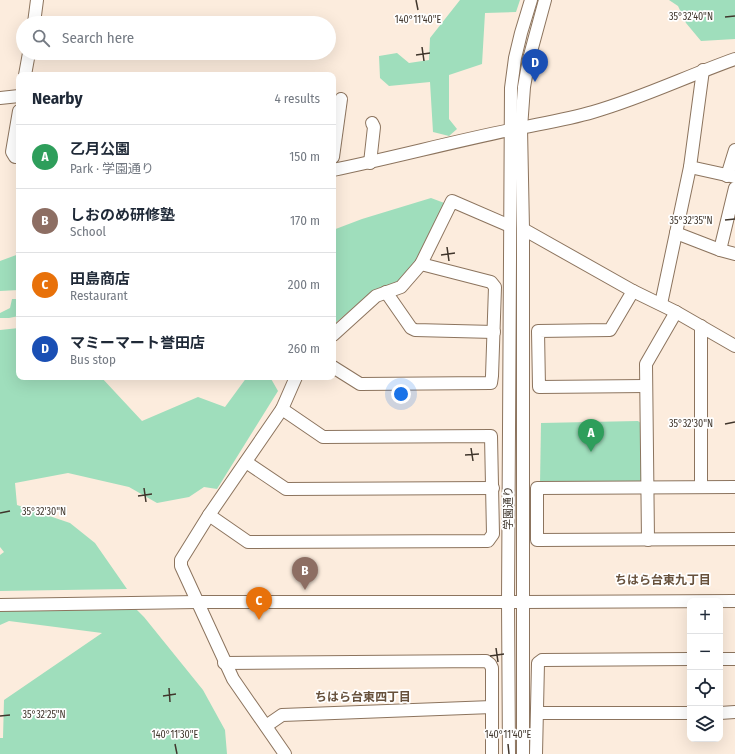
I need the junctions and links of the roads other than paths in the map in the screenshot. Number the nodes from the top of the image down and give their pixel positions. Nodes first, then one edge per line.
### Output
1 (38, 0) edge
2 (531, 0) edge
3 (546, 0) edge
4 (35, 16) edge
5 (735, 59) edge
6 (28, 60) edge
7 (703, 70) junction
8 (26, 72) edge
9 (16, 96) edge
10 (0, 98) edge
11 (341, 99) dead end
12 (372, 123) dead end
13 (16, 129) edge
14 (516, 129) junction
15 (336, 135) edge
16 (735, 150) edge
17 (16, 157) edge
18 (370, 163) junction
19 (690, 168) junction
20 (336, 169) edge
21 (731, 177) edge
22 (735, 188) edge
23 (510, 226) junction
24 (523, 229) junction
25 (676, 233) junction
26 (720, 250) junction
27 (735, 254) edge
28 (421, 264) junction
29 (633, 291) junction
30 (386, 292) junction
31 (661, 304) junction
32 (676, 312) junction
33 (701, 326) junction
34 (336, 332) edge
35 (494, 332) junction
36 (734, 343) edge
37 (336, 368) edge
38 (295, 380) edge
39 (646, 386) junction
40 (282, 410) junction
41 (246, 462) junction
42 (647, 487) junction
43 (701, 487) junction
44 (735, 487) edge
45 (493, 488) junction
46 (209, 515) junction
47 (735, 539) edge
48 (648, 540) junction
49 (735, 601) edge
50 (197, 602) junction
51 (508, 602) junction
52 (524, 602) junction
53 (0, 604) edge
54 (687, 659) edge
55 (723, 659) edge
56 (735, 659) edge
57 (224, 662) junction
58 (492, 708) junction
59 (723, 712) edge
60 (735, 712) edge
61 (537, 713) junction
62 (687, 713) edge
63 (266, 726) junction
64 (286, 754) edge
65 (492, 754) edge
66 (509, 754) edge
67 (523, 754) edge
68 (536, 754) edge

1 - 4 street
2 - 14 street
3 - 14 street
5 - 7 street
6 - 8 street
7 - 14 street
7 - 19 street
9 - 10 street
11 - 15 street
12 - 18 street
13 - 17 street
14 - 18 street
14 - 23 street, 学園通り
14 - 24 street, 学園通り
16 - 21 street
18 - 20 street
19 - 21 street
19 - 25 street
22 - 26 street
23 - 28 street
23 - 51 street, 学園通り
24 - 29 street
24 - 52 street, 学園通り
25 - 26 street
25 - 31 street
26 - 27 street
28 - 30 street
28 - 35 street
29 - 31 street
29 - 39 street
30 - 34 street
30 - 35 street
31 - 32 street
32 - 33 street
32 - 39 street
33 - 36 street
33 - 43 street
35 - 37 street
38 - 40 street
39 - 42 street
40 - 41 street
40 - 45 street
41 - 45 street
41 - 46 street
42 - 43 street
42 - 48 street
42 - 48 street
43 - 44 street
45 - 46 street
46 - 50 street
47 - 48 street
49 - 52 street
50 - 51 street
50 - 53 street
50 - 57 street
51 - 52 street
51 - 66 street, 学園通り
52 - 67 street, 学園通り
54 - 61 street
55 - 56 street
57 - 58 street
57 - 63 street
58 - 63 street
58 - 65 street
59 - 60 street
61 - 62 street
61 - 68 street
63 - 64 street

